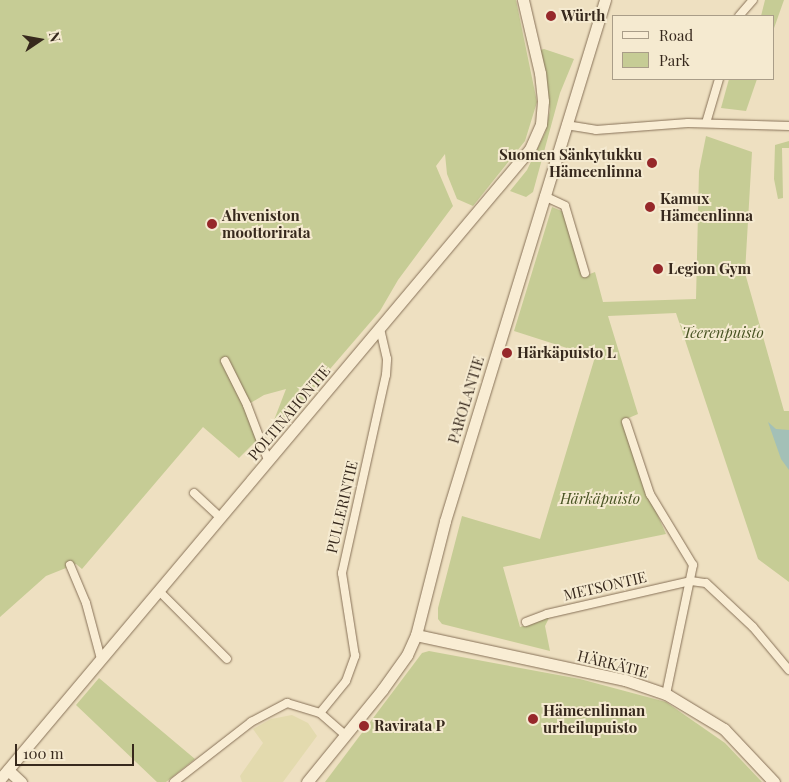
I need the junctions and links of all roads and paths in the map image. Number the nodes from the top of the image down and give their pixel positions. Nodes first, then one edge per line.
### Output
1 (523, 0) edge
2 (605, 0) edge
3 (753, 0) edge
4 (740, 15) edge
5 (719, 80) edge
6 (706, 123) junction
7 (566, 125) junction
8 (789, 126) edge
9 (544, 196) junction
10 (585, 273) dead end
11 (380, 328) junction
12 (225, 361) dead end
13 (626, 422) dead end
14 (268, 460) junction
15 (194, 493) dead end
16 (221, 518) junction
17 (70, 565) dead end
18 (691, 581) junction
19 (159, 591) junction
20 (526, 622) dead end
21 (416, 635) junction
22 (101, 659) junction
23 (227, 659) dead end
24 (789, 670) edge
25 (666, 694) junction
26 (320, 713) junction
27 (345, 735) junction
28 (3, 774) edge
29 (21, 782) edge
30 (174, 782) edge
31 (307, 782) edge
32 (774, 782) edge

1 - 11 main road, POLTINAHONTIE
2 - 7 main road, PAROLANTIE
3 - 4 street
5 - 6 street
6 - 7 street
6 - 8 street
7 - 9 main road, PAROLANTIE
9 - 10 street
9 - 21 main road, PAROLANTIE
11 - 14 main road, POLTINAHONTIE
11 - 26 street, PULLERINTIE
12 - 14 street
13 - 18 street
14 - 16 main road, POLTINAHONTIE
15 - 16 street
16 - 19 main road, POLTINAHONTIE
17 - 22 street
18 - 20 street, METSONTIE
18 - 24 street
18 - 25 street
19 - 22 main road, POLTINAHONTIE
19 - 23 street
21 - 25 main road, HÄRKÄTIE
21 - 27 main road, PAROLANTIE
22 - 28 main road, POLTINAHONTIE
25 - 32 main road, HÄRKÄTIE
26 - 27 street
26 - 30 street
27 - 31 main road, PAROLANTIE
28 - 29 main road

